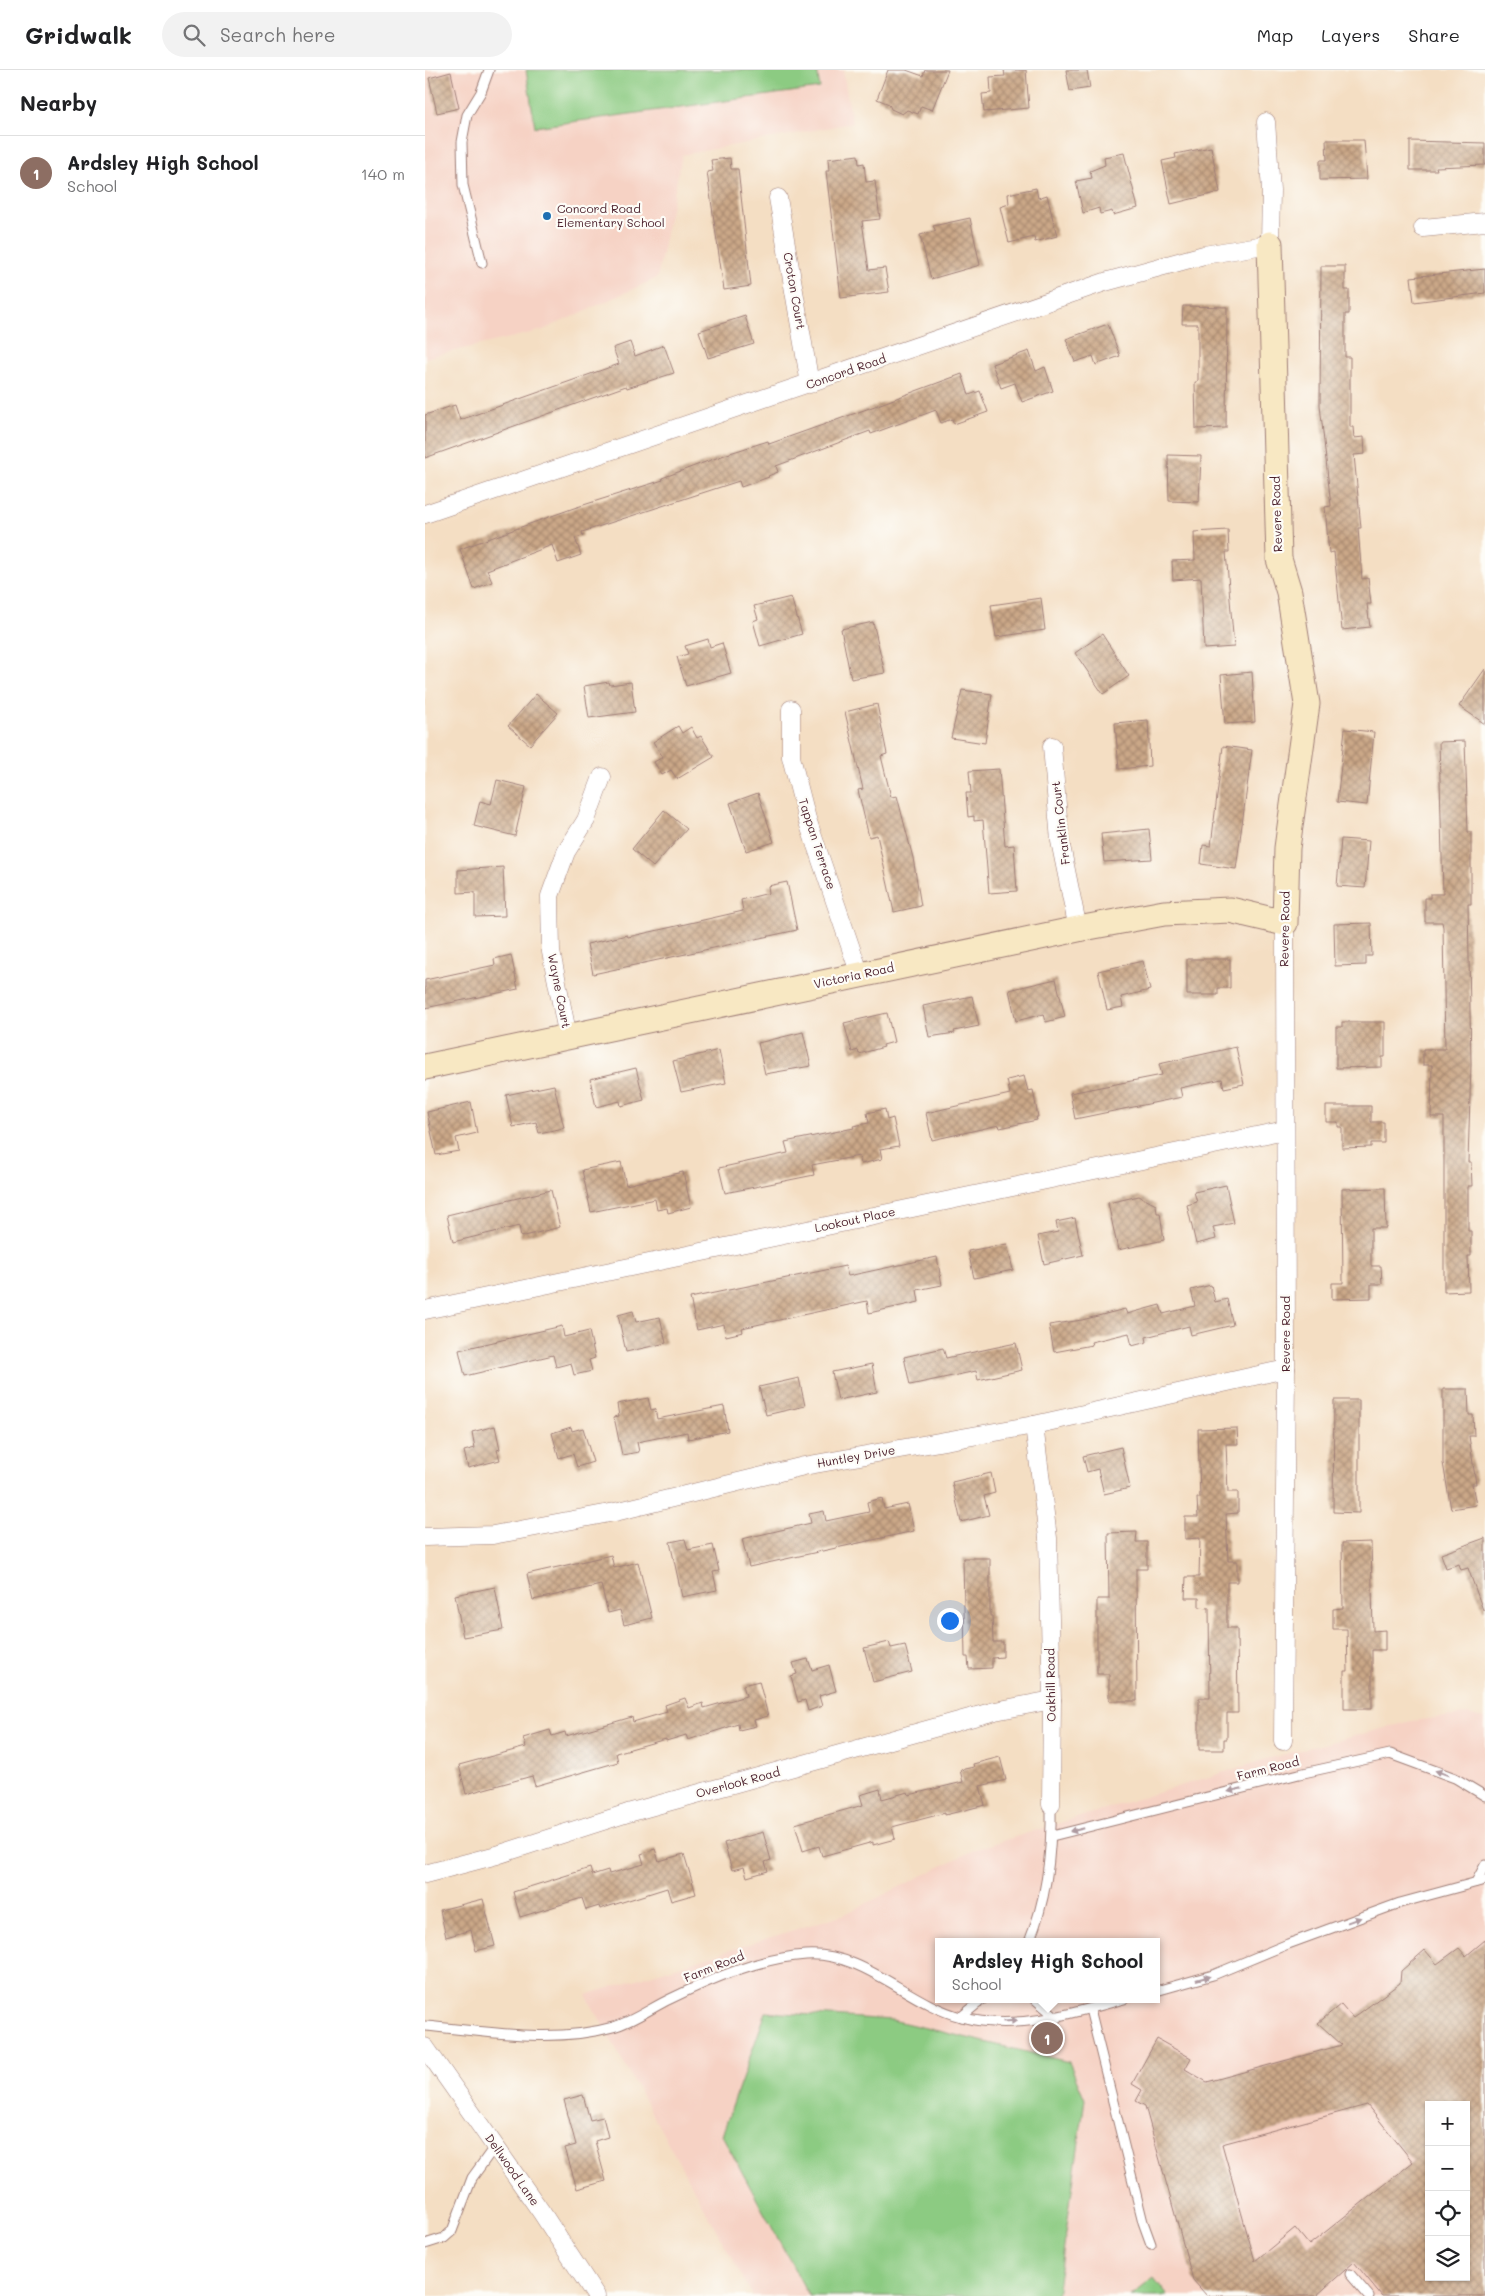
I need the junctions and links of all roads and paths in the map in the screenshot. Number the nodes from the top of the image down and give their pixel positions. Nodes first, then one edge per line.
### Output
1 (489, 70) edge
2 (1266, 122) dead end
3 (778, 198) dead end
4 (1485, 222) edge
5 (1423, 228) dead end
6 (1270, 244) junction
7 (482, 263) dead end
8 (810, 384) junction
9 (425, 514) edge
10 (791, 709) dead end
11 (1052, 746) dead end
12 (602, 777) dead end
13 (1285, 923) junction
14 (1079, 929) junction
15 (861, 975) junction
16 (568, 1037) junction
17 (425, 1067) edge
18 (1285, 1130) junction
19 (425, 1310) edge
20 (1286, 1369) junction
21 (1033, 1426) junction
22 (425, 1537) edge
23 (1052, 1700) junction
24 (1283, 1741) dead end
25 (1485, 1796) edge
26 (1051, 1805) joint
27 (1052, 1836) junction
28 (1485, 1865) edge
29 (425, 1874) edge
30 (1480, 1881) edge
31 (1031, 1938) edge
32 (1160, 1990) edge
33 (978, 2003) edge
34 (1040, 2003) edge
35 (1110, 2003) edge
36 (1090, 2009) junction
37 (961, 2017) junction
38 (1057, 2018) junction
39 (425, 2026) edge
40 (425, 2047) edge
41 (495, 2146) junction
42 (425, 2244) edge
43 (1151, 2244) dead end
44 (1350, 2274) dead end
45 (596, 2296) edge
46 (1369, 2296) edge

1 - 7 lane
2 - 6 street, Revere Road
3 - 8 street, Croton Court
4 - 5 street
6 - 8 street, Concord Road
6 - 13 street, Revere Road
8 - 9 street, Concord Road
10 - 15 street, Tappan Terrace
11 - 14 street, Franklin Court
12 - 16 street, Wayne Court
13 - 14 street, Victoria Road
13 - 18 street, Revere Road
14 - 15 street, Victoria Road
15 - 16 street, Victoria Road
16 - 17 street, Victoria Road
18 - 19 street, Lookout Place
18 - 20 street, Revere Road
20 - 21 street, Huntley Drive
20 - 24 street, Revere Road
21 - 22 street, Huntley Drive
21 - 23 street, Oakhill Road
23 - 26 street, Oakhill Road
23 - 29 street, Overlook Road
25 -> 27 lane, Farm Road
26 - 27 lane, Oakhill Road
27 - 31 lane, Oakhill Road
28 - 30 lane
32 -> 30 lane
33 - 37 lane
34 - 38 lane
35 - 36 lane, Farm Road
36 - 38 lane, Farm Road
36 - 43 lane
37 -> 38 lane, Farm Road
37 - 39 lane, Farm Road
40 - 41 street, Dellwood Lane
41 - 42 lane
41 - 45 street, Dellwood Lane
44 - 46 lane

